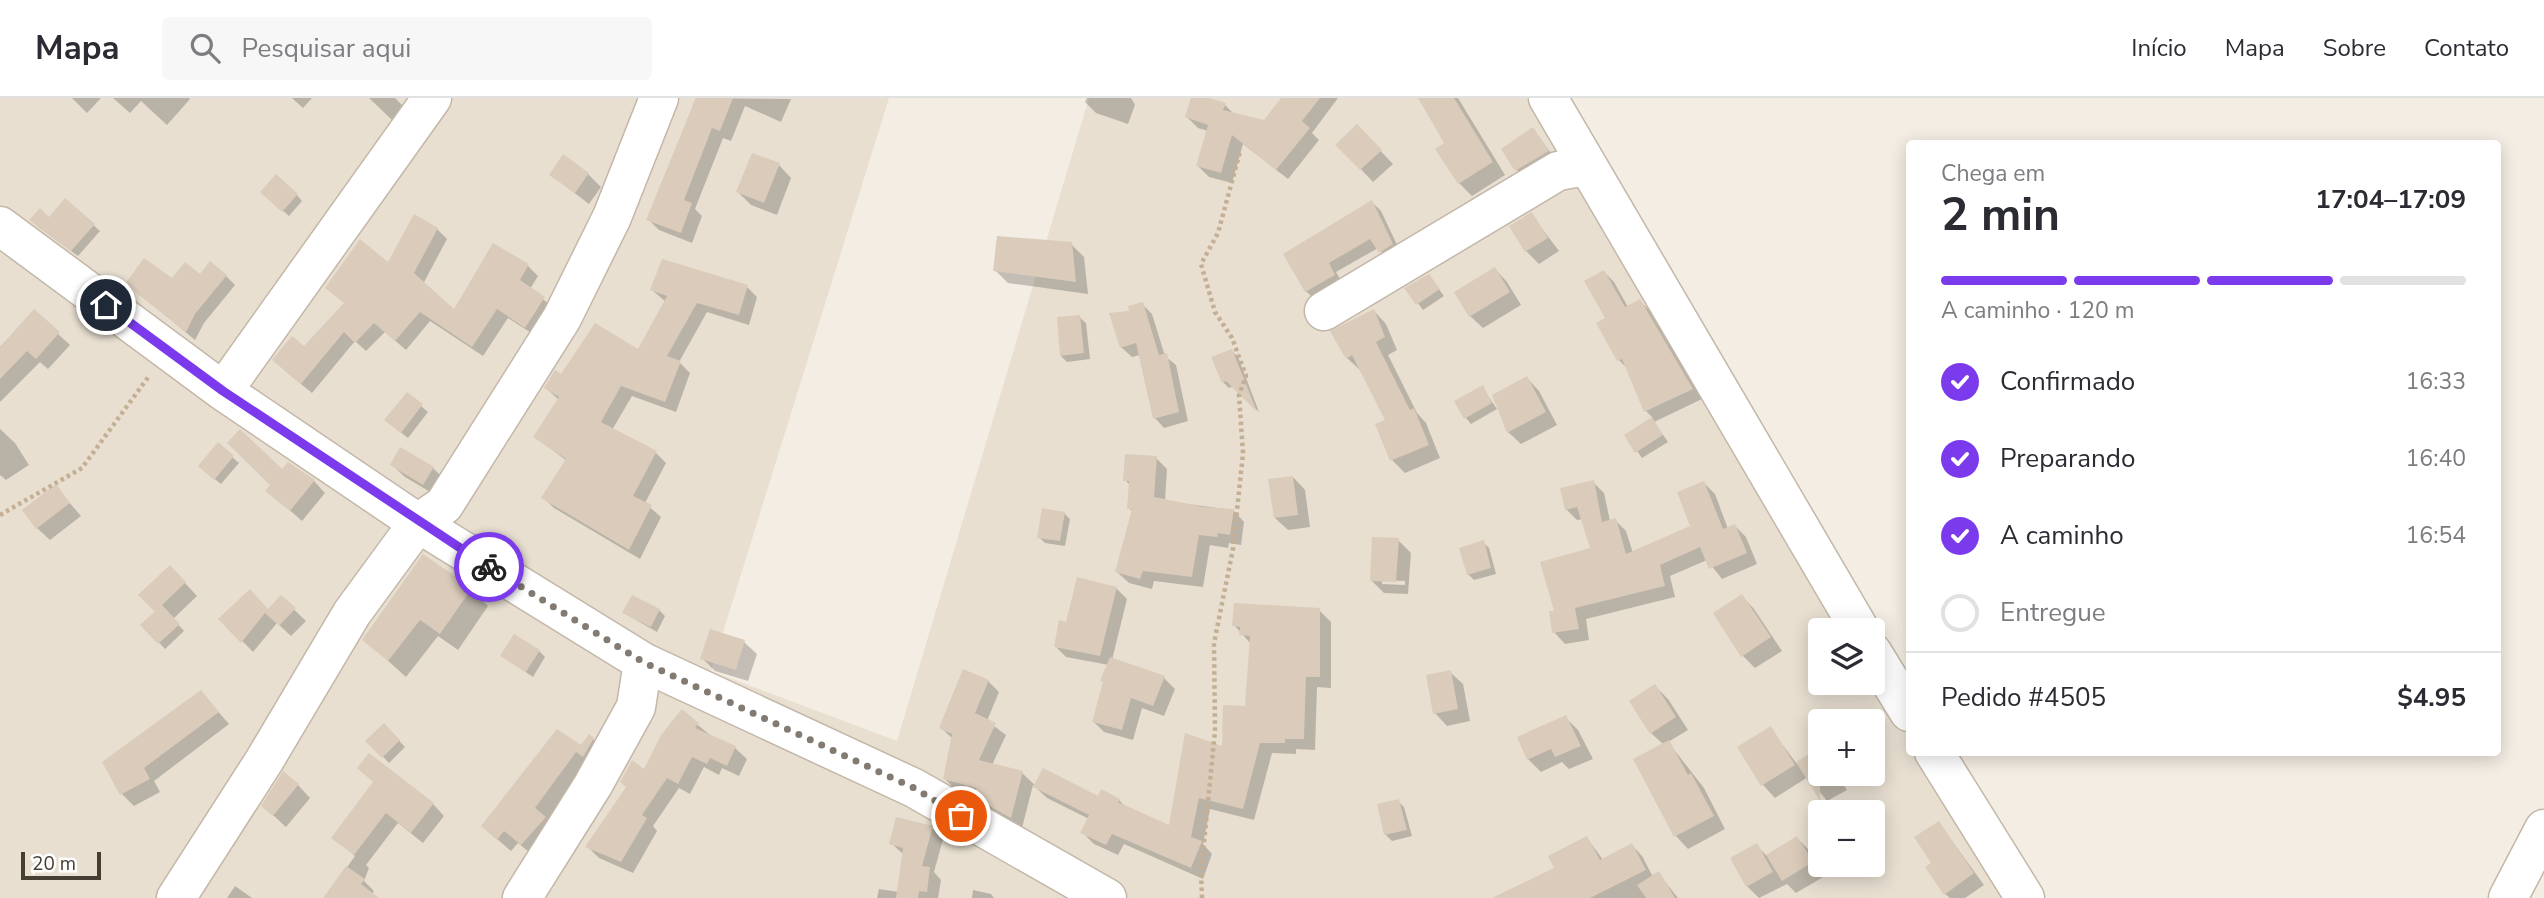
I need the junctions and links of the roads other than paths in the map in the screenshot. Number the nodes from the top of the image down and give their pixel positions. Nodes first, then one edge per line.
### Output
1 (432, 98) edge
2 (659, 98) edge
3 (1548, 98) edge
4 (1586, 166) junction
5 (0, 226) edge
6 (1324, 311) dead end
7 (223, 391) junction
8 (418, 523) junction
9 (1853, 618) edge
10 (643, 662) junction
11 (1885, 673) edge
12 (1906, 707) edge
13 (1936, 756) edge
14 (2544, 829) edge
15 (176, 898) edge
16 (522, 898) edge
17 (1107, 898) edge
18 (2025, 898) edge
19 (2508, 898) edge

1 - 7 street
2 - 8 street
3 - 4 street
4 - 6 street
4 - 9 street
5 - 7 street
7 - 8 street
8 - 10 street
8 - 15 street
10 - 16 street
10 - 17 street
11 - 12 street
13 - 18 street
14 - 19 street

